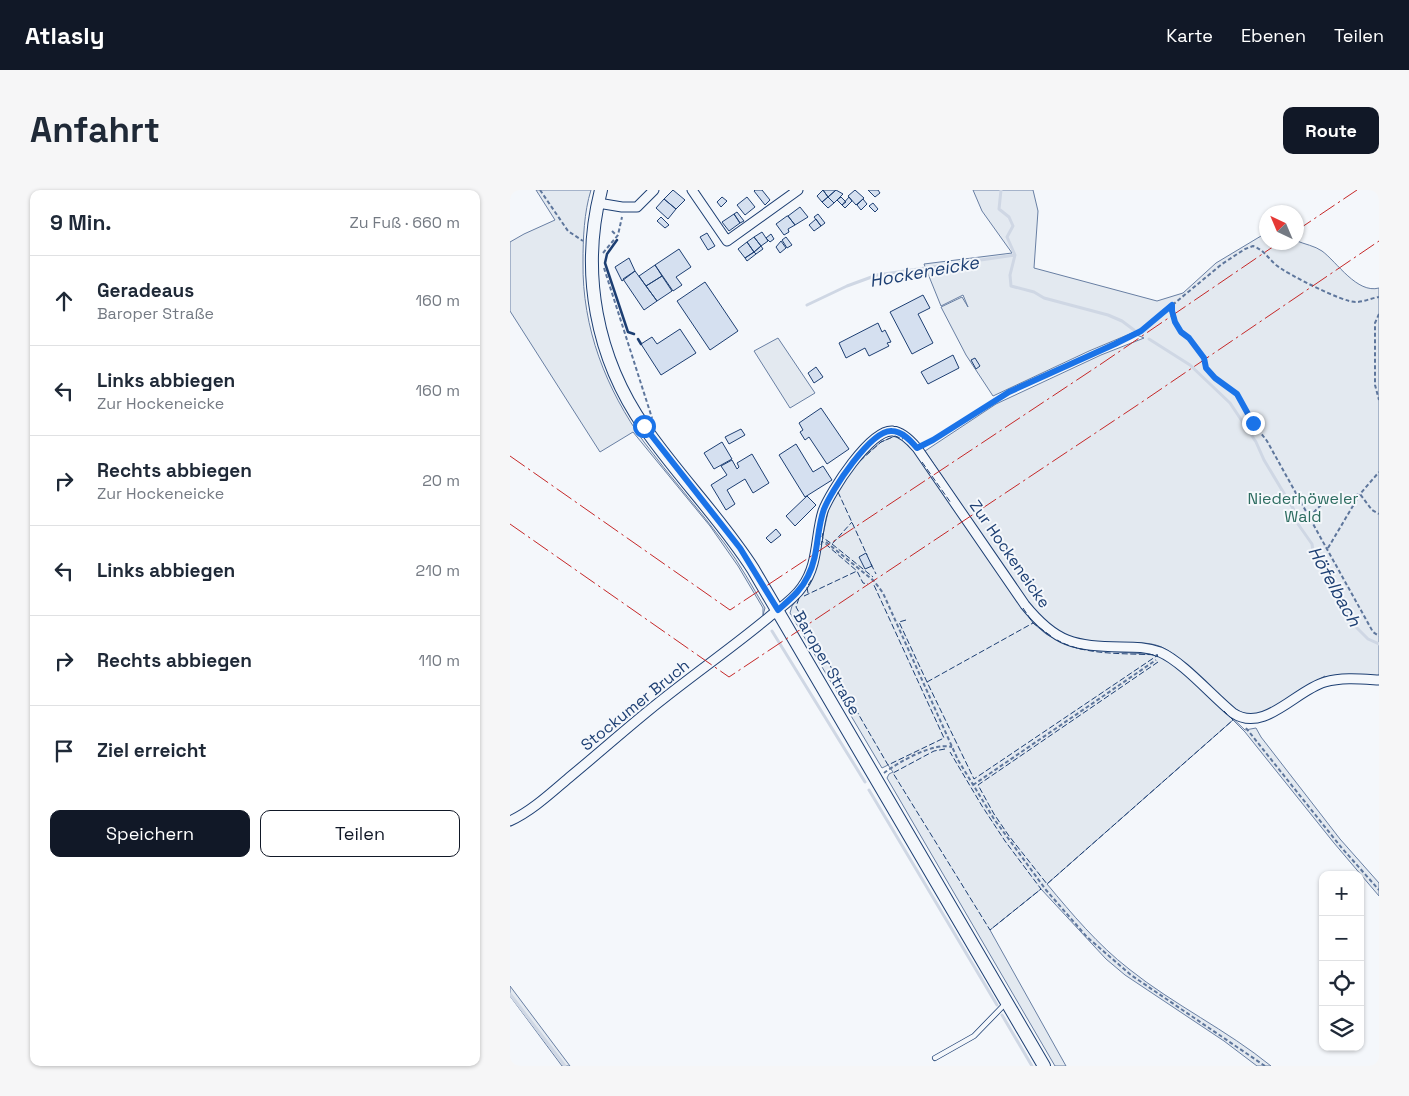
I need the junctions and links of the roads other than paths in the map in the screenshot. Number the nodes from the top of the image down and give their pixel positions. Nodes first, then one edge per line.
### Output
1 (601, 190) edge
2 (654, 190) edge
3 (692, 190) edge
4 (798, 190) edge
5 (598, 203) junction
6 (778, 610) junction
7 (1379, 680) edge
8 (510, 821) edge
9 (1006, 1002) junction
10 (935, 1058) dead end
11 (1044, 1066) edge

1 - 5 main road, Baroper Straße
2 - 5 street
3 - 4 street
5 - 6 main road, Baroper Straße
6 - 7 street, Zur Hockeneicke
6 - 8 street, Stockumer Bruch
6 - 9 main road, Baroper Straße
9 - 10 lane
9 - 11 main road, Baroper Straße

